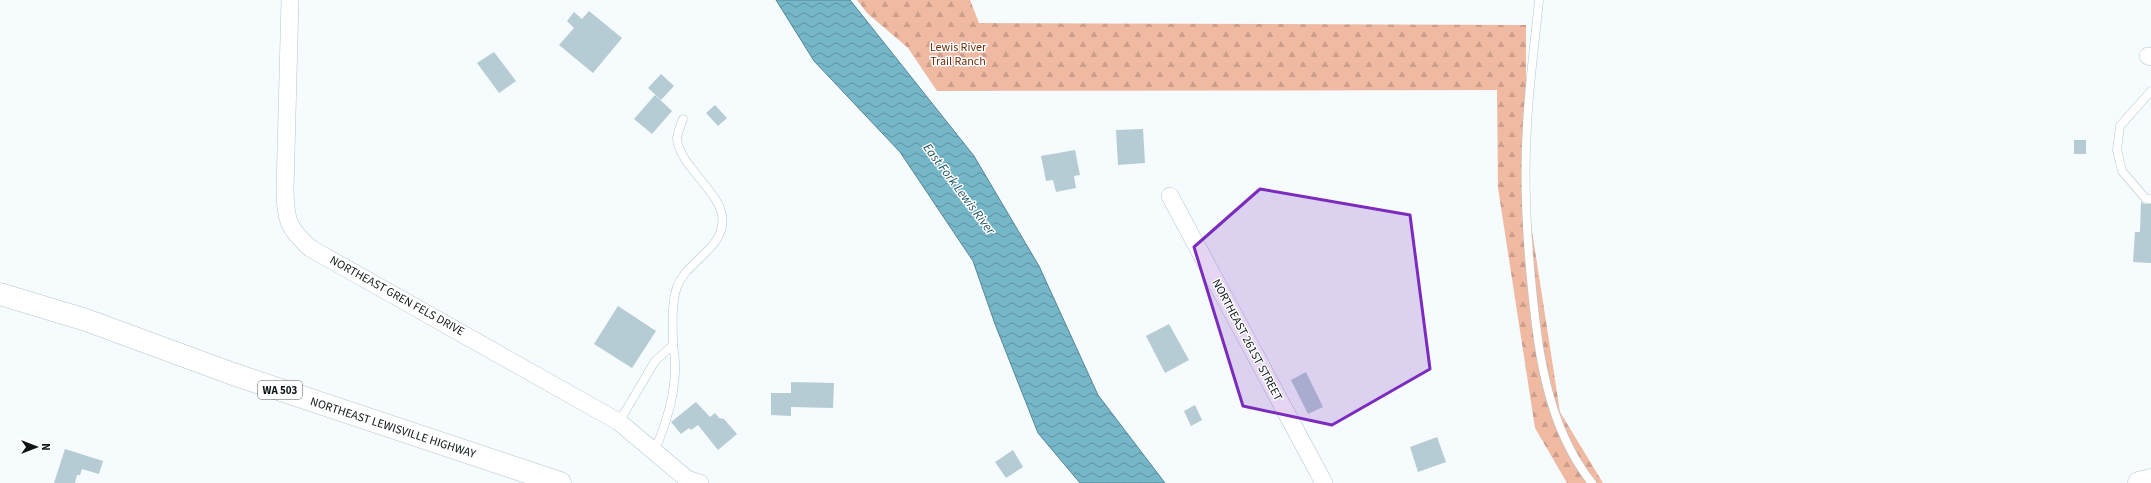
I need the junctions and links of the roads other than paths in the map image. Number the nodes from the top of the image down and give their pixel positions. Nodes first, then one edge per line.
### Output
1 (290, 0) edge
2 (1539, 0) edge
3 (2151, 91) edge
4 (683, 119) dead end
5 (1170, 196) dead end
6 (2151, 199) edge
7 (0, 294) edge
8 (673, 345) junction
9 (619, 422) junction
10 (654, 452) junction
11 (2151, 480) edge
12 (560, 483) edge
13 (700, 483) edge
14 (1324, 483) edge
15 (1592, 483) edge
16 (2139, 483) edge

1 - 9 street, NORTHEAST GREN FELS DRIVE
2 - 15 lane
3 - 6 lane
4 - 8 lane
5 - 14 street, NORTHEAST 261ST STREET
7 - 12 main road, NORTHEAST LEWISVILLE HIGHWAY / WA 503
8 - 9 lane
8 - 10 lane
9 - 10 street, NORTHEAST GREN FELS DRIVE
10 - 13 street, NORTHEAST GREN FELS DRIVE
11 - 16 main road

